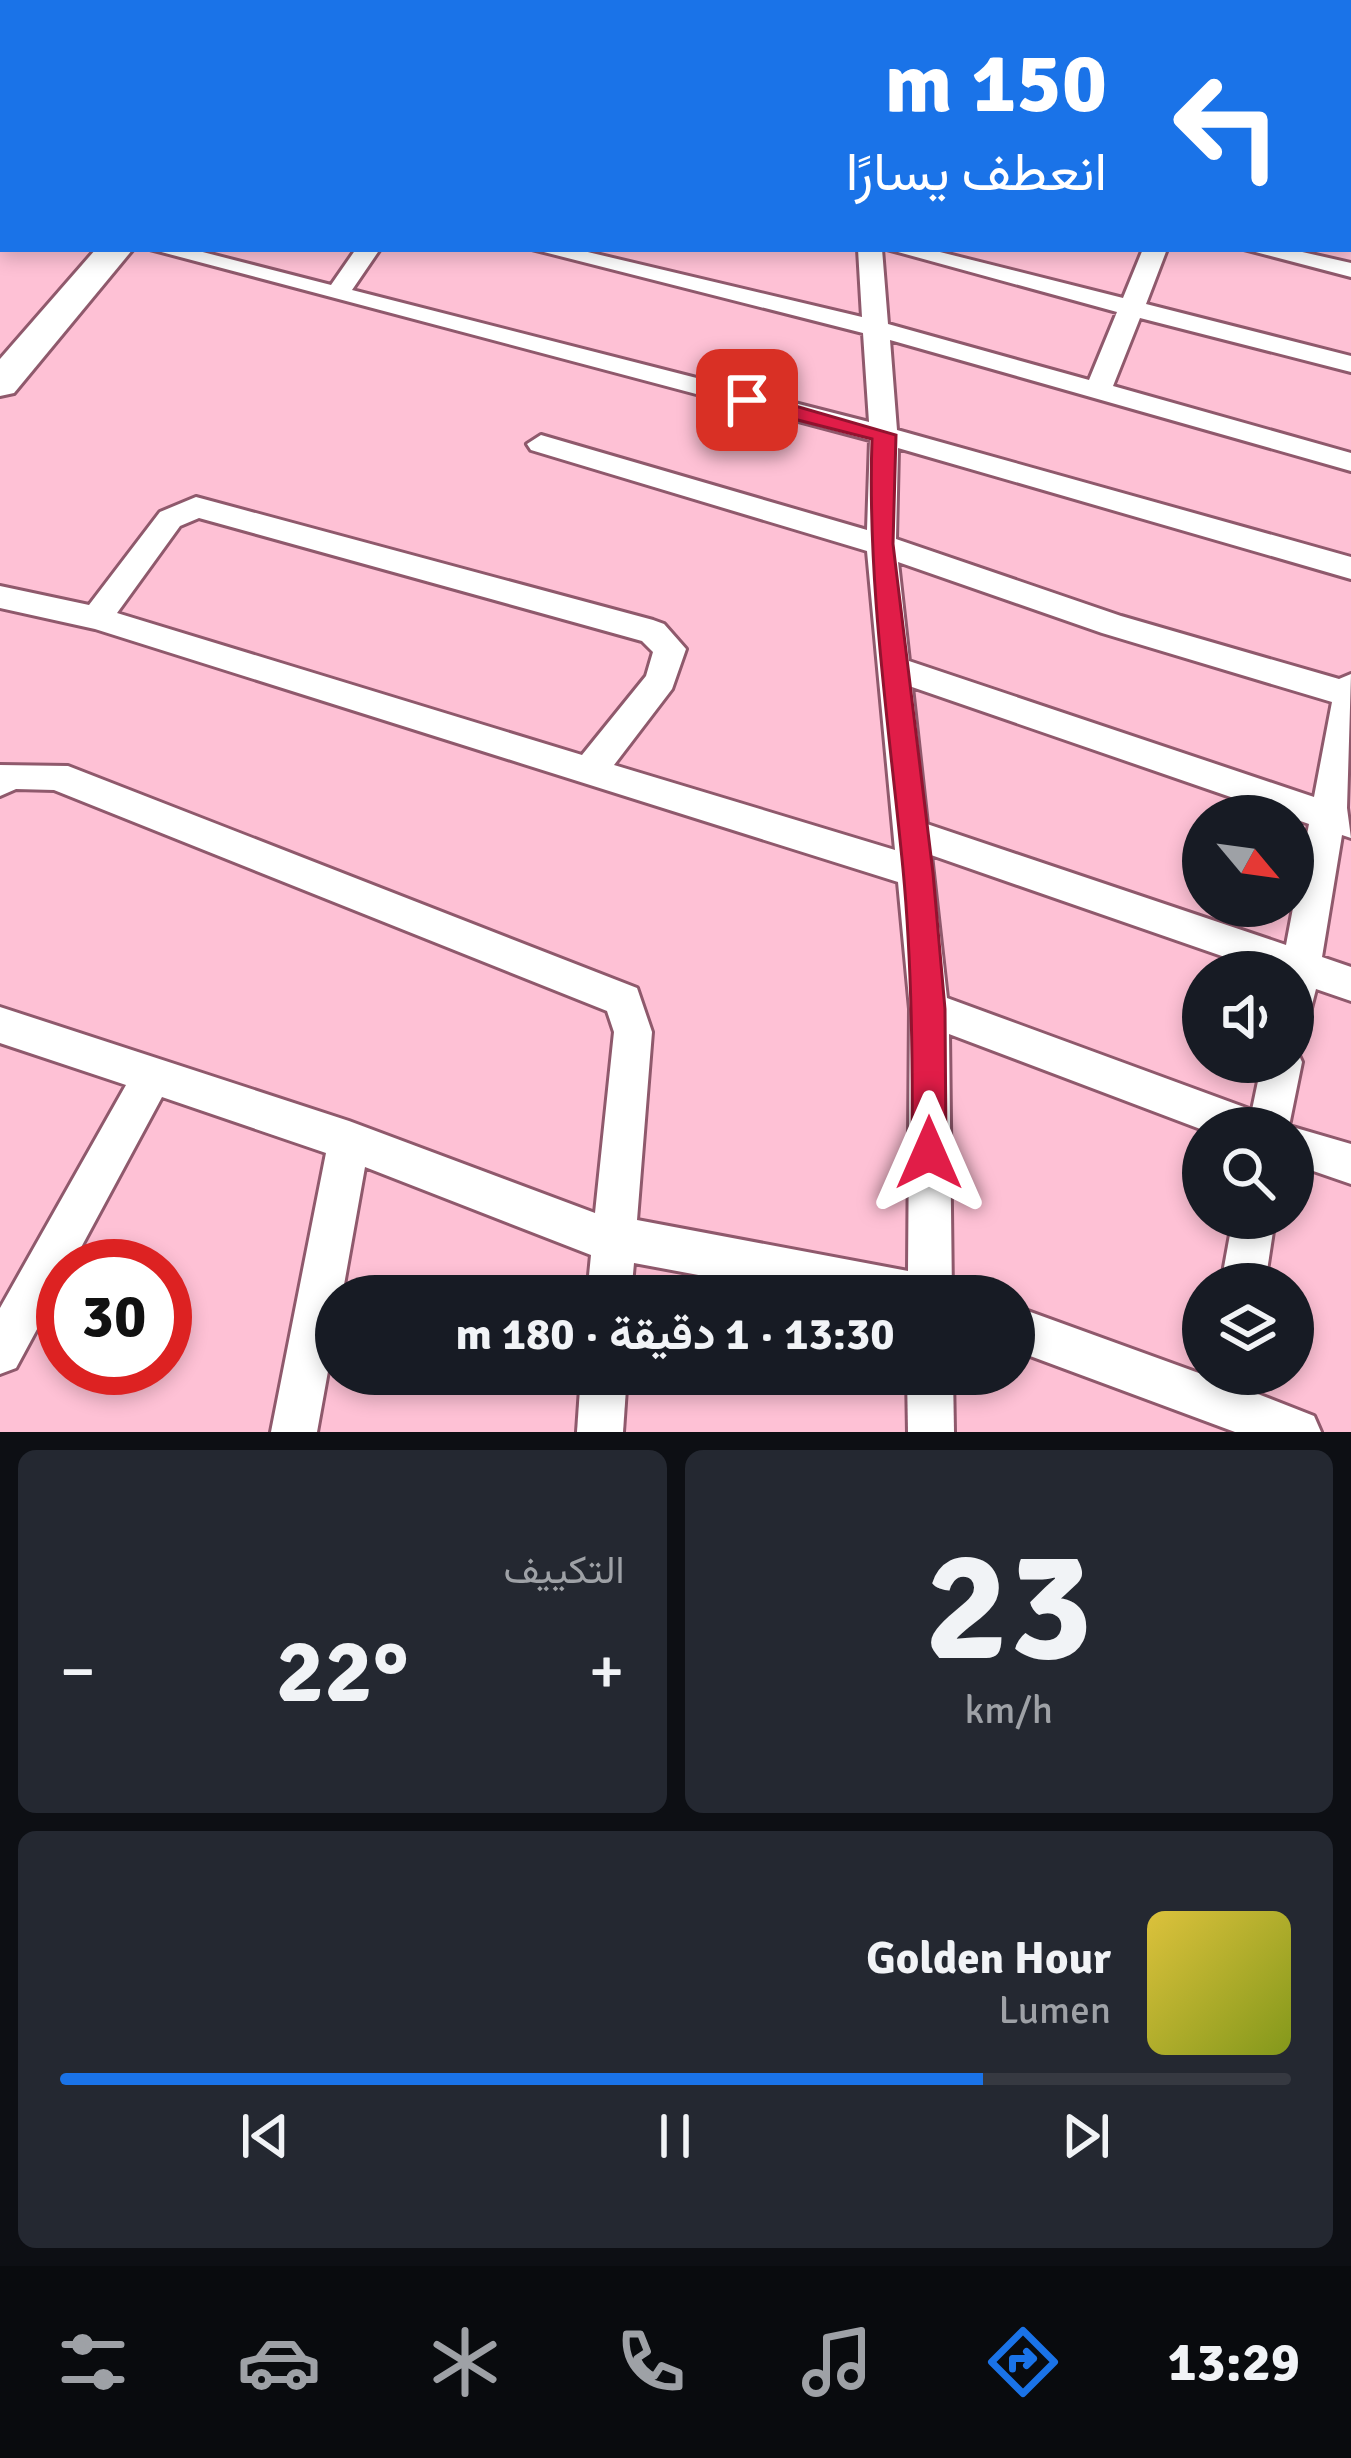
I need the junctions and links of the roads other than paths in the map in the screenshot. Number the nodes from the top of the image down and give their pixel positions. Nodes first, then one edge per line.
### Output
1 (112, 252) edge
2 (172, 252) edge
3 (366, 252) edge
4 (557, 252) edge
5 (870, 252) edge
6 (911, 252) edge
7 (1153, 252) edge
8 (1270, 252) edge
9 (1351, 270) edge
10 (336, 295) junction
11 (1130, 306) junction
12 (878, 329) junction
13 (1351, 364) edge
14 (0, 383) edge
15 (1098, 391) junction
16 (884, 435) junction
17 (542, 444) dead end
18 (1351, 462) edge
19 (881, 544) junction
20 (1351, 568) edge
21 (0, 597) edge
22 (97, 618) junction
23 (893, 668) junction
24 (1350, 692) edge
25 (590, 770) junction
26 (0, 782) edge
27 (1341, 821) edge
28 (914, 834) junction
29 (919, 873) junction
30 (1256, 951) edge
31 (1307, 951) edge
32 (1314, 971) edge
33 (1351, 984) edge
34 (929, 1009) junction
35 (0, 1024) edge
36 (152, 1076) junction
37 (1193, 1107) edge
38 (349, 1142) junction
39 (1314, 1151) edge
40 (1351, 1164) edge
41 (613, 1236) junction
42 (610, 1275) edge
43 (818, 1275) edge
44 (928, 1275) edge
45 (1035, 1334) edge
46 (0, 1352) edge
47 (1182, 1377) edge
48 (603, 1395) edge
49 (930, 1395) edge
50 (1235, 1395) edge
51 (294, 1432) edge
52 (600, 1432) edge
53 (931, 1432) edge
54 (1298, 1432) edge

1 - 14 main road
2 - 10 street
3 - 10 street
4 - 12 street
5 - 12 street
6 - 11 street
7 - 11 street
8 - 9 street
10 - 16 street
11 - 13 street
11 - 15 street
12 - 15 street
12 - 16 street
15 - 18 street
16 - 19 street
16 - 20 street
17 - 19 street
19 - 23 street
19 - 24 street
21 - 22 street
22 - 25 street
22 - 25 street
23 - 27 street
23 - 28 street
24 - 27 street
25 - 29 street
26 - 41 street
27 - 31 street
28 - 29 street
28 - 30 street
29 - 34 street
32 - 33 street
34 - 37 street
34 - 44 street
35 - 36 street
36 - 38 street
36 - 46 street
38 - 41 street
38 - 51 street
39 - 40 street
41 - 42 street
41 - 43 street
45 - 47 street
48 - 52 street
49 - 53 street
50 - 54 street

